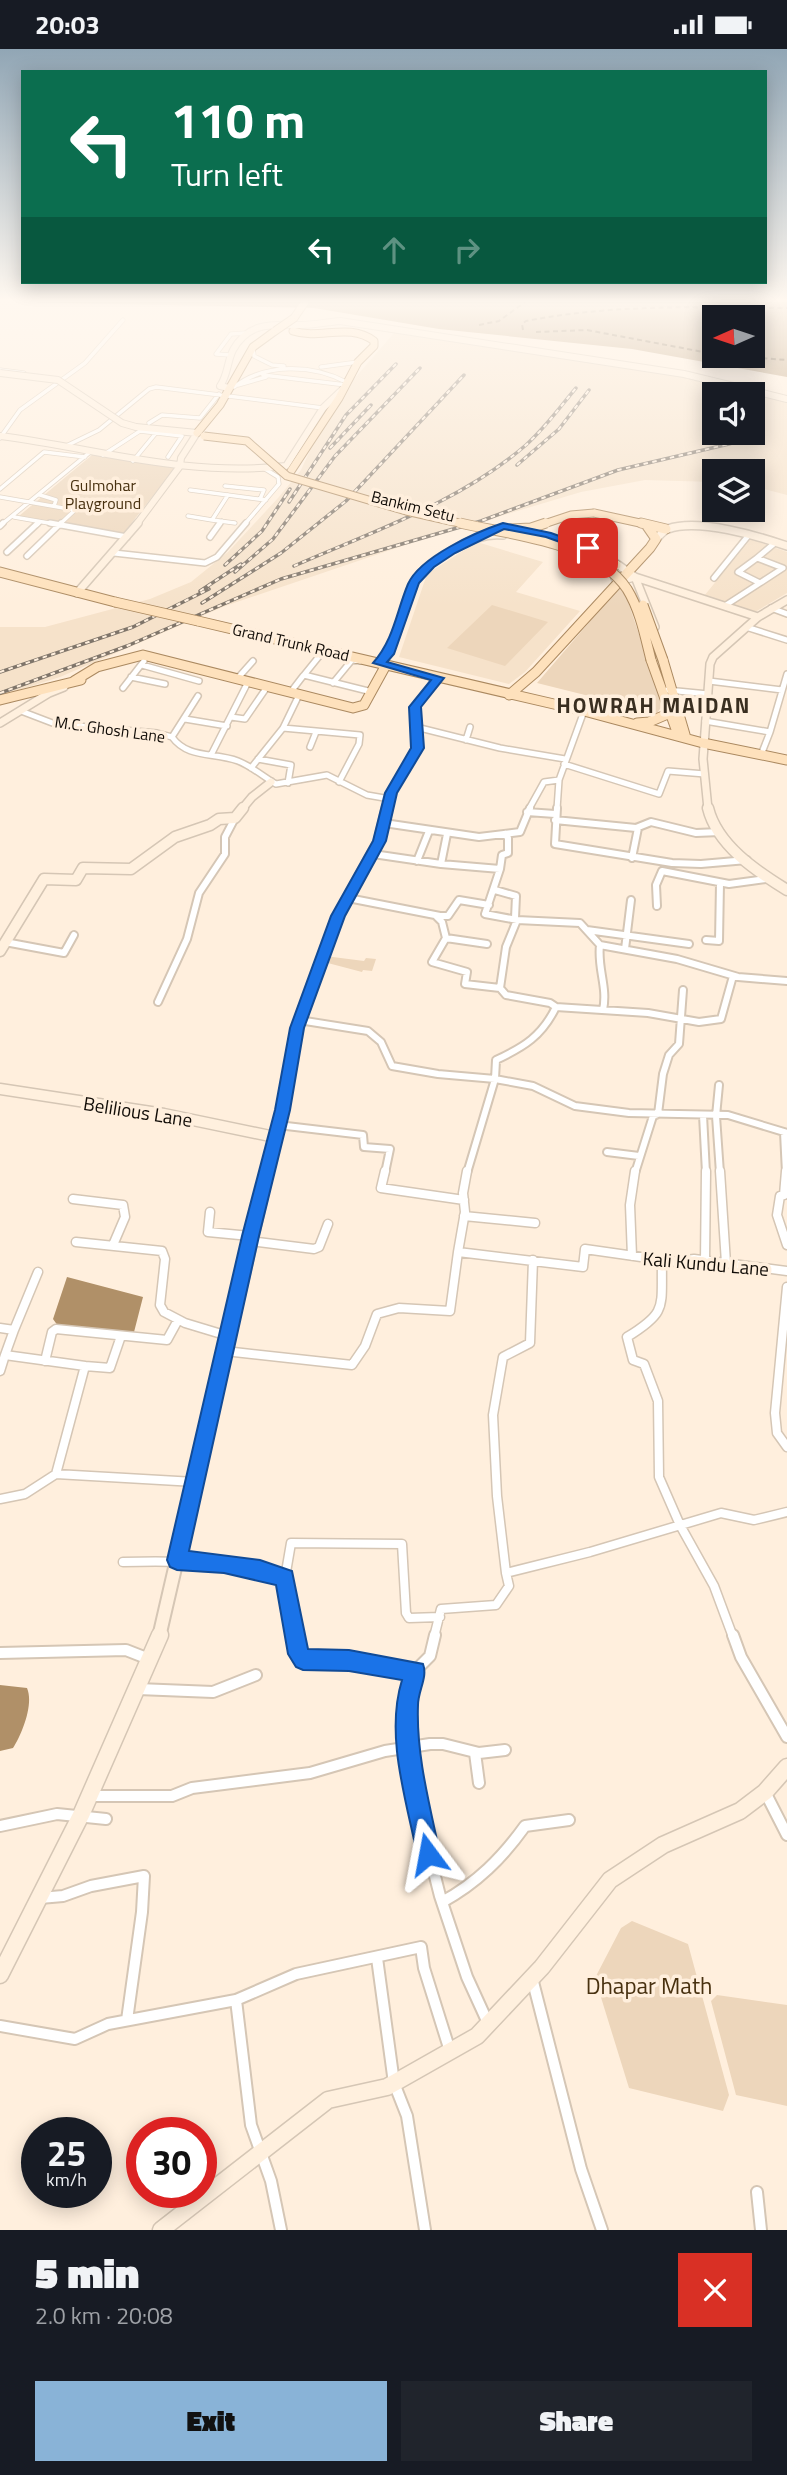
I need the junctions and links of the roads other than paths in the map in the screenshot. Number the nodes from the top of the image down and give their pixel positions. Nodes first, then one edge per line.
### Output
1 (29, 404) edge
2 (93, 404) edge
3 (131, 404) edge
4 (212, 404) edge
5 (220, 404) edge
6 (298, 404) edge
7 (327, 404) edge
8 (335, 404) edge
9 (323, 408) junction
10 (149, 423) dead end
11 (156, 432) junction
12 (202, 434) junction
13 (1, 437) edge
14 (62, 448) junction
15 (87, 455) junction
16 (103, 456) junction
17 (168, 457) dead end
18 (133, 461) junction
19 (180, 466) junction
20 (265, 469) junction
21 (291, 471) junction
22 (225, 486) dead end
23 (0, 489) edge
24 (190, 490) dead end
25 (40, 495) junction
26 (228, 495) junction
27 (0, 497) edge
28 (263, 500) junction
29 (31, 502) junction
30 (54, 506) junction
31 (188, 516) dead end
32 (14, 517) junction
33 (212, 520) junction
34 (222, 521) junction
35 (40, 522) junction
36 (235, 523) dead end
37 (58, 525) junction
38 (0, 526) edge
39 (647, 526) junction
40 (666, 529) junction
41 (514, 530) junction
42 (492, 533) junction
43 (748, 536) junction
44 (127, 537) junction
45 (210, 537) dead end
46 (656, 540) junction
47 (776, 542) junction
48 (787, 546) edge
49 (7, 552) dead end
50 (114, 553) junction
51 (27, 556) dead end
52 (757, 558) junction
53 (627, 570) junction
54 (0, 572) edge
55 (635, 577) junction
56 (714, 578) dead end
57 (618, 582) junction
58 (761, 583) junction
59 (77, 593) junction
60 (787, 600) edge
61 (726, 605) junction
62 (771, 608) junction
63 (787, 614) edge
64 (758, 617) junction
65 (746, 627) junction
66 (787, 640) edge
67 (389, 654) junction
68 (148, 656) junction
69 (352, 660) junction
70 (651, 660) joint
71 (663, 660) joint
72 (253, 661) dead end
73 (382, 664) junction
74 (142, 665) junction
75 (667, 671) junction
76 (787, 674) edge
77 (303, 676) dead end
78 (131, 677) junction
79 (439, 678) junction
80 (237, 679) junction
81 (74, 681) junction
82 (199, 681) dead end
83 (709, 681) junction
84 (248, 682) junction
85 (333, 683) junction
86 (165, 684) dead end
87 (267, 687) junction
88 (123, 688) dead end
89 (663, 690) junction
90 (674, 690) junction
91 (782, 690) junction
92 (372, 692) junction
93 (294, 694) junction
94 (708, 694) junction
95 (509, 695) junction
96 (198, 696) dead end
97 (0, 699) edge
98 (21, 711) junction
99 (584, 711) junction
100 (670, 712) junction
101 (231, 717) junction
102 (185, 719) junction
103 (705, 721) junction
104 (0, 723) edge
105 (631, 723) junction
106 (227, 726) junction
107 (416, 727) junction
108 (470, 727) dead end
109 (283, 728) junction
110 (316, 732) junction
111 (770, 732) junction
112 (172, 737) junction
113 (682, 737) junction
114 (466, 740) junction
115 (704, 743) junction
116 (310, 747) dead end
117 (211, 755) junction
118 (761, 755) junction
119 (258, 759) junction
120 (787, 760) edge
121 (565, 762) junction
122 (251, 768) junction
123 (705, 774) junction
124 (559, 781) junction
125 (271, 782) junction
126 (340, 782) junction
127 (288, 783) junction
128 (390, 799) junction
129 (527, 812) junction
130 (555, 817) junction
131 (235, 818) junction
132 (384, 823) junction
133 (638, 828) junction
134 (429, 831) junction
135 (720, 832) junction
136 (447, 834) junction
137 (505, 834) junction
138 (373, 854) junction
139 (632, 858) junction
140 (748, 860) junction
141 (417, 861) junction
142 (441, 864) junction
143 (500, 869) junction
144 (766, 879) junction
145 (720, 883) junction
146 (495, 890) junction
147 (787, 890) edge
148 (348, 898) junction
149 (631, 900) dead end
150 (489, 905) junction
151 (657, 907) dead end
152 (436, 915) junction
153 (516, 919) junction
154 (586, 930) junction
155 (74, 935) dead end
156 (626, 935) junction
157 (446, 938) junction
158 (706, 940) dead end
159 (487, 944) dead end
160 (689, 944) dead end
161 (600, 945) junction
162 (3, 947) edge
163 (625, 949) junction
164 (733, 976) junction
165 (787, 981) edge
166 (500, 988) junction
167 (683, 989) dead end
168 (158, 1002) dead end
169 (556, 1007) junction
170 (603, 1010) junction
171 (299, 1020) junction
172 (680, 1020) junction
173 (495, 1079) junction
174 (719, 1086) dead end
175 (0, 1089) edge
176 (658, 1114) junction
177 (703, 1115) junction
178 (716, 1116) junction
179 (277, 1131) junction
180 (785, 1133) edge
181 (607, 1152) dead end
182 (639, 1156) junction
183 (73, 1199) dead end
184 (464, 1200) junction
185 (211, 1212) dead end
186 (464, 1216) junction
187 (535, 1223) dead end
188 (328, 1224) dead end
189 (250, 1239) junction
190 (76, 1241) dead end
191 (113, 1245) junction
192 (787, 1245) edge
193 (458, 1252) junction
194 (632, 1256) junction
195 (533, 1261) junction
196 (705, 1261) junction
197 (662, 1263) junction
198 (726, 1263) junction
199 (787, 1271) edge
200 (38, 1272) dead end
201 (787, 1287) edge
202 (178, 1320) junction
203 (0, 1328) edge
204 (14, 1330) junction
205 (121, 1336) junction
206 (228, 1336) junction
207 (224, 1351) junction
208 (5, 1355) junction
209 (45, 1361) junction
210 (85, 1366) junction
211 (0, 1371) edge
212 (787, 1447) edge
213 (56, 1474) junction
214 (195, 1482) junction
215 (0, 1500) edge
216 (787, 1512) edge
217 (680, 1525) junction
218 (177, 1560) junction
219 (123, 1562) dead end
220 (506, 1573) junction
221 (285, 1578) junction
222 (440, 1617) junction
223 (0, 1653) edge
224 (150, 1660) junction
225 (415, 1671) junction
226 (256, 1675) dead end
227 (137, 1689) junction
228 (787, 1737) edge
229 (409, 1748) junction
230 (505, 1750) dead end
231 (475, 1753) junction
232 (787, 1767) edge
233 (480, 1783) dead end
234 (765, 1792) junction
235 (90, 1796) junction
236 (81, 1815) junction
237 (106, 1818) dead end
238 (569, 1820) dead end
239 (0, 1826) edge
240 (787, 1835) edge
241 (39, 1898) junction
242 (442, 1902) junction
243 (377, 1958) junction
244 (0, 1975) edge
245 (532, 1977) junction
246 (236, 2000) junction
247 (127, 2020) junction
248 (489, 2024) junction
249 (0, 2026) edge
250 (450, 2051) junction
251 (394, 2083) junction
252 (262, 2153) junction
253 (757, 2192) dead end
254 (161, 2230) edge
255 (281, 2230) edge
256 (425, 2230) edge
257 (602, 2230) edge
258 (761, 2230) edge

1 - 13 street
2 - 12 main road, bridge
3 - 14 street
4 - 10 street
5 - 12 main road
6 - 9 street
7 - 9 main road
8 - 21 main road
9 - 20 main road
11 - 16 street
11 - 17 street
11 - 18 street
12 - 19 main road
12 - 21 main road, Bankim Setu, bridge
12 - 70 main road, Bankim Setu, bridge
13 - 14 main road
14 - 15 main road
15 - 16 main road
15 - 23 street
15 - 25 street
16 - 18 main road
18 - 19 main road
19 - 20 main road
19 - 44 main road
20 - 28 street
21 - 41 main road, Bankim Setu, bridge
22 - 28 street
24 - 26 street
25 - 29 street
25 - 30 street
26 - 28 street
26 - 33 street
27 - 29 street
28 - 50 street
29 - 30 street
29 - 32 street
30 - 37 street
31 - 33 street
32 - 35 street
32 - 38 street
33 - 34 street
34 - 36 street
34 - 45 street
35 - 37 street
35 - 49 street
37 - 44 street
37 - 51 street
39 - 40 main road
39 - 41 main road, bridge
39 - 46 main road
40 - 43 main road
40 - 46 main road
41 - 71 main road, Bankim Setu, bridge
42 - 53 main road
42 - 57 main road
42 - 67 main road
43 - 47 main road
43 - 56 street
44 - 50 main road
46 - 53 main road
47 - 48 main road
47 - 52 street
50 - 59 main road
52 - 58 street
52 - 58 street
53 - 55 main road
53 - 57 main road
54 - 59 main road, Grand Trunk Road
55 - 57 main road
55 - 61 main road
55 - 75 main road
57 - 95 main road
58 - 61 street
59 - 73 main road, Grand Trunk Road, bridge
60 - 62 main road
61 - 64 main road
62 - 63 street
62 - 64 main road
64 - 65 main road
65 - 66 street
65 - 83 main road
67 - 73 main road
67 - 73 main road
68 - 74 street
68 - 80 main road
68 - 81 main road
69 - 73 street
69 - 85 street
69 - 85 street
70 - 89 main road, Bankim Setu
71 - 75 main road, Bankim Setu
72 - 80 street
73 - 79 main road, Grand Trunk Road
73 - 92 main road
74 - 78 street
74 - 82 street
75 - 90 main road, Bankim Setu
76 - 91 street
77 - 93 street
78 - 86 street
78 - 88 street
79 - 95 main road, Grand Trunk Road
79 - 107 main road
80 - 84 main road
81 - 97 main road
81 - 98 main road
83 - 91 street
83 - 94 main road
84 - 87 main road
84 - 101 street
85 - 92 street
87 - 93 main road
87 - 101 street
89 - 90 street
89 - 100 main road, Bankim Setu
90 - 94 street
90 - 113 main road, Bankim Setu
91 - 111 street
92 - 93 main road
93 - 109 street
94 - 103 main road
95 - 99 main road, Grand Trunk Road
96 - 102 street
98 - 104 main road
98 - 112 street, M.C. Ghosh Lane
99 - 105 main road, Grand Trunk Road
99 - 121 street
100 - 105 main road
100 - 113 main road, Bankim Setu
101 - 106 street
102 - 106 street
102 - 112 street
103 - 111 street
103 - 115 main road
105 - 113 main road, Grand Trunk Road
106 - 117 street
107 - 114 street
107 - 128 main road
108 - 114 street
109 - 110 street
109 - 119 street
110 - 116 street
110 - 126 street
111 - 118 street
112 - 117 street, M.C. Ghosh Lane
113 - 115 main road, Grand Trunk Road
114 - 121 street
115 - 118 main road, Grand Trunk Road
115 - 123 main road
117 - 122 street, M.C. Ghosh Lane
118 - 120 main road, Grand Trunk Road
119 - 122 street
119 - 127 street
121 - 123 street
121 - 124 street
122 - 125 street, M.C. Ghosh Lane
123 - 135 main road
124 - 129 street
124 - 130 street
125 - 127 street
125 - 131 main road
126 - 127 street
126 - 128 street
128 - 132 main road
129 - 130 street
129 - 137 street
130 - 133 street
130 - 139 street
131 - 162 main road
131 - 168 street
132 - 134 street
132 - 138 main road
133 - 135 street
133 - 139 street
134 - 136 street
134 - 141 street
135 - 140 main road
136 - 137 street
136 - 142 street
137 - 143 street
138 - 141 street
138 - 148 main road
139 - 140 street
140 - 144 main road
141 - 142 street
142 - 143 street
143 - 146 street
144 - 145 street
144 - 147 main road
145 - 151 street
145 - 158 street
146 - 150 street
146 - 153 street
148 - 152 street
148 - 171 main road
149 - 156 street
150 - 152 street
150 - 153 street
152 - 157 street
153 - 154 street
153 - 166 street
154 - 156 street
154 - 161 street
155 - 162 street
156 - 160 street
156 - 163 street
157 - 159 street
157 - 166 street
161 - 163 street
161 - 170 street
163 - 164 street
164 - 165 street
164 - 172 street
166 - 169 street
167 - 172 street
169 - 170 street
169 - 173 street
170 - 172 street
171 - 173 street
171 - 179 main road
172 - 176 street
173 - 176 street
173 - 184 street
174 - 178 street
175 - 179 main road, Belilious Lane
176 - 177 street
176 - 182 street
177 - 178 street
177 - 196 street
178 - 180 street
178 - 198 street
179 - 184 street
179 - 189 main road
180 - 192 street
181 - 182 street
182 - 194 street
183 - 191 street
184 - 186 street
185 - 189 street
186 - 187 street
186 - 193 street
188 - 189 street
189 - 206 main road
190 - 191 street
191 - 202 street
193 - 195 street, Kali Kundu Lane
193 - 207 street
194 - 195 street, Kali Kundu Lane
194 - 197 street, Kali Kundu Lane
195 - 220 street
196 - 197 street, Kali Kundu Lane
196 - 198 street, Kali Kundu Lane
197 - 217 street
198 - 199 street, Kali Kundu Lane
200 - 204 street
201 - 212 street
202 - 205 street
202 - 206 street
203 - 204 street
204 - 208 street
205 - 209 street
205 - 210 street
206 - 207 main road
207 - 214 main road
208 - 209 street
208 - 211 street
209 - 210 street
210 - 213 street
213 - 214 street
213 - 215 street
214 - 218 main road
216 - 217 street
217 - 220 street
217 - 228 street
218 - 219 street
218 - 221 street
218 - 224 main road
220 - 222 street
221 - 222 street
221 - 225 street
222 - 225 street
223 - 224 street
224 - 227 main road
225 - 229 street
226 - 227 street
227 - 235 main road
229 - 231 street
229 - 235 street
229 - 242 street
230 - 231 street
231 - 233 street
232 - 234 main road
234 - 240 street
234 - 245 main road
235 - 236 main road
236 - 237 street
236 - 239 street
236 - 241 main road
238 - 242 street
241 - 244 main road
241 - 247 street
242 - 248 street
243 - 246 street
243 - 250 street
243 - 251 street
245 - 248 main road
245 - 257 street
246 - 247 street
246 - 252 street
247 - 249 street
248 - 250 main road
250 - 251 main road
251 - 252 main road
251 - 256 street
252 - 254 main road
252 - 255 street
253 - 258 street

